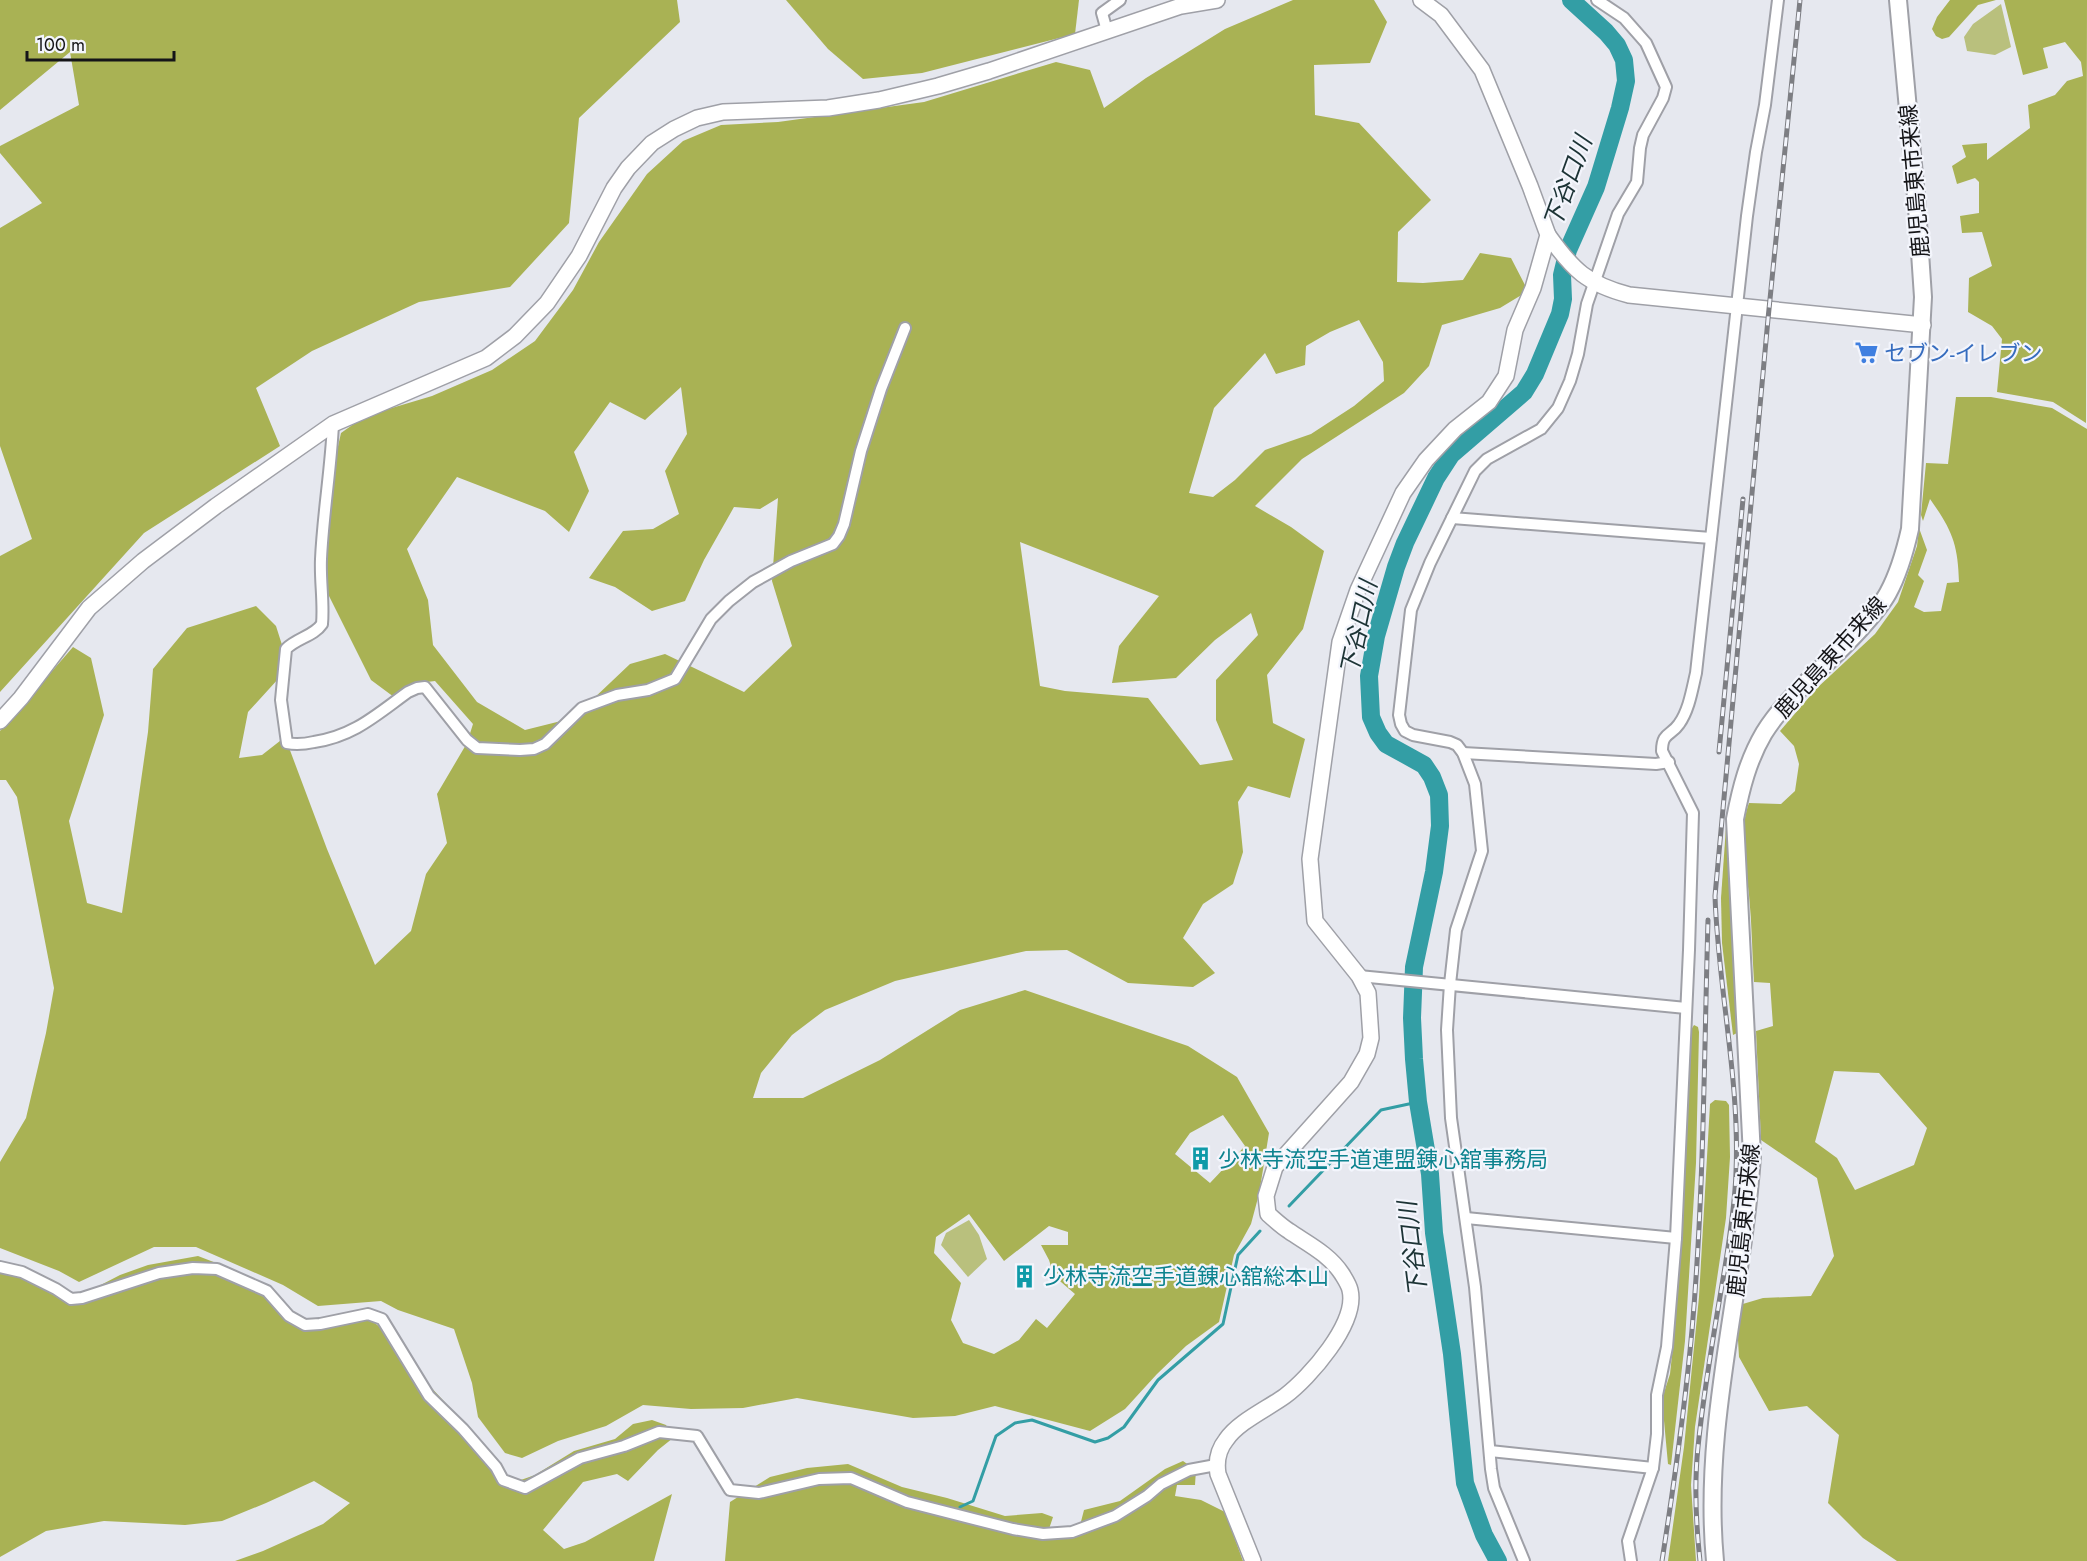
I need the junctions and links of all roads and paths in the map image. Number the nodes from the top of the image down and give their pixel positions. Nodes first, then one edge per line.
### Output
1 (1120, 0) edge
2 (1217, 0) edge
3 (1421, 0) edge
4 (1597, 0) edge
5 (1778, 0) edge
6 (1898, 0) edge
7 (1107, 31) junction
8 (1548, 235) junction
9 (1595, 284) junction
10 (1737, 308) junction
11 (1923, 325) junction
12 (905, 328) dead end
13 (333, 424) junction
14 (1452, 518) junction
15 (1711, 538) junction
16 (0, 721) edge
17 (1463, 753) junction
18 (1668, 762) junction
19 (1359, 976) junction
20 (1450, 984) junction
21 (1686, 1008) junction
22 (1466, 1218) junction
23 (1676, 1238) junction
24 (0, 1267) edge
25 (1490, 1451) junction
26 (1216, 1465) junction
27 (1653, 1468) junction
28 (1253, 1561) edge
29 (1524, 1561) edge
30 (1631, 1561) edge
31 (1715, 1561) edge

1 - 7 street
2 - 7 street
3 - 8 street
4 - 9 street
5 - 10 street
6 - 11 main road, 鹿児島東市来線
7 - 13 street
8 - 9 street
8 - 19 street
9 - 10 street
9 - 14 street
10 - 11 street
10 - 15 street
11 - 31 main road, 鹿児島東市来線
12 - 13 street
13 - 16 street
14 - 15 street
14 - 17 street
15 - 18 street
17 - 18 street
17 - 20 street
18 - 21 street
19 - 20 street
19 - 26 street
20 - 21 street
20 - 22 street
21 - 23 street
22 - 23 street
22 - 25 street
23 - 27 street
24 - 26 street
25 - 27 street
25 - 29 street
26 - 28 street
27 - 30 street

